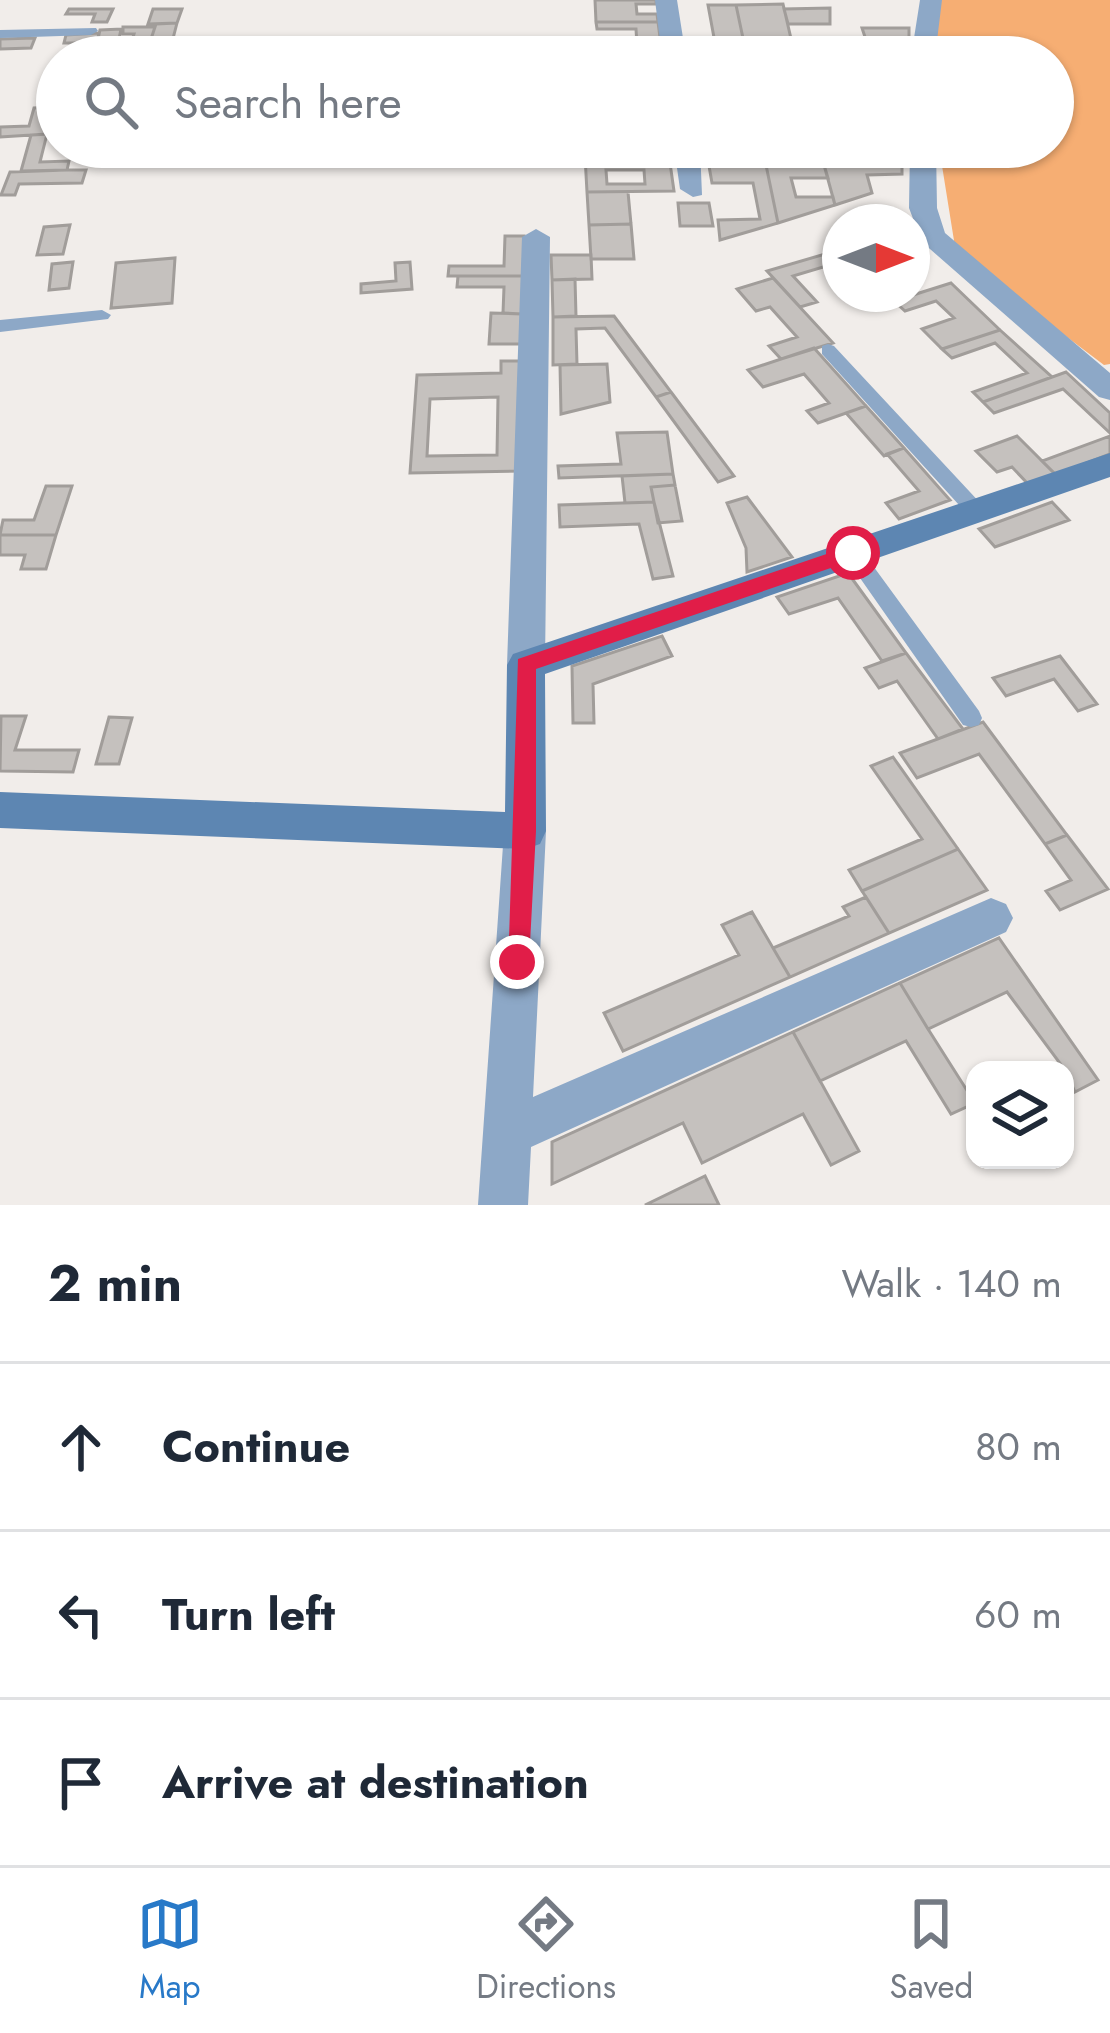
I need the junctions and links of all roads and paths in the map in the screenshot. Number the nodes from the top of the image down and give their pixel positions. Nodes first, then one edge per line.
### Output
1 (666, 0) edge
2 (931, 0) edge
3 (91, 31) dead end
4 (0, 34) edge
5 (671, 36) edge
6 (919, 36) edge
7 (691, 168) edge
8 (914, 168) edge
9 (694, 189) dead end
10 (536, 238) dead end
11 (102, 315) dead end
12 (0, 326) edge
13 (828, 350) dead end
14 (1110, 390) edge
15 (1110, 465) edge
16 (976, 511) junction
17 (853, 553) junction
18 (526, 664) junction
19 (971, 718) dead end
20 (0, 810) edge
21 (525, 831) junction
22 (991, 918) dead end
23 (506, 1133) junction
24 (503, 1205) edge

1 - 5 street
2 - 6 street
3 - 4 lane
7 - 9 street
8 - 14 street
10 - 18 street
11 - 12 lane
13 - 16 lane
15 - 16 street
16 - 17 street
17 - 18 street
17 - 19 lane
18 - 21 street
20 - 21 street
21 - 23 street
22 - 23 street
23 - 24 street

